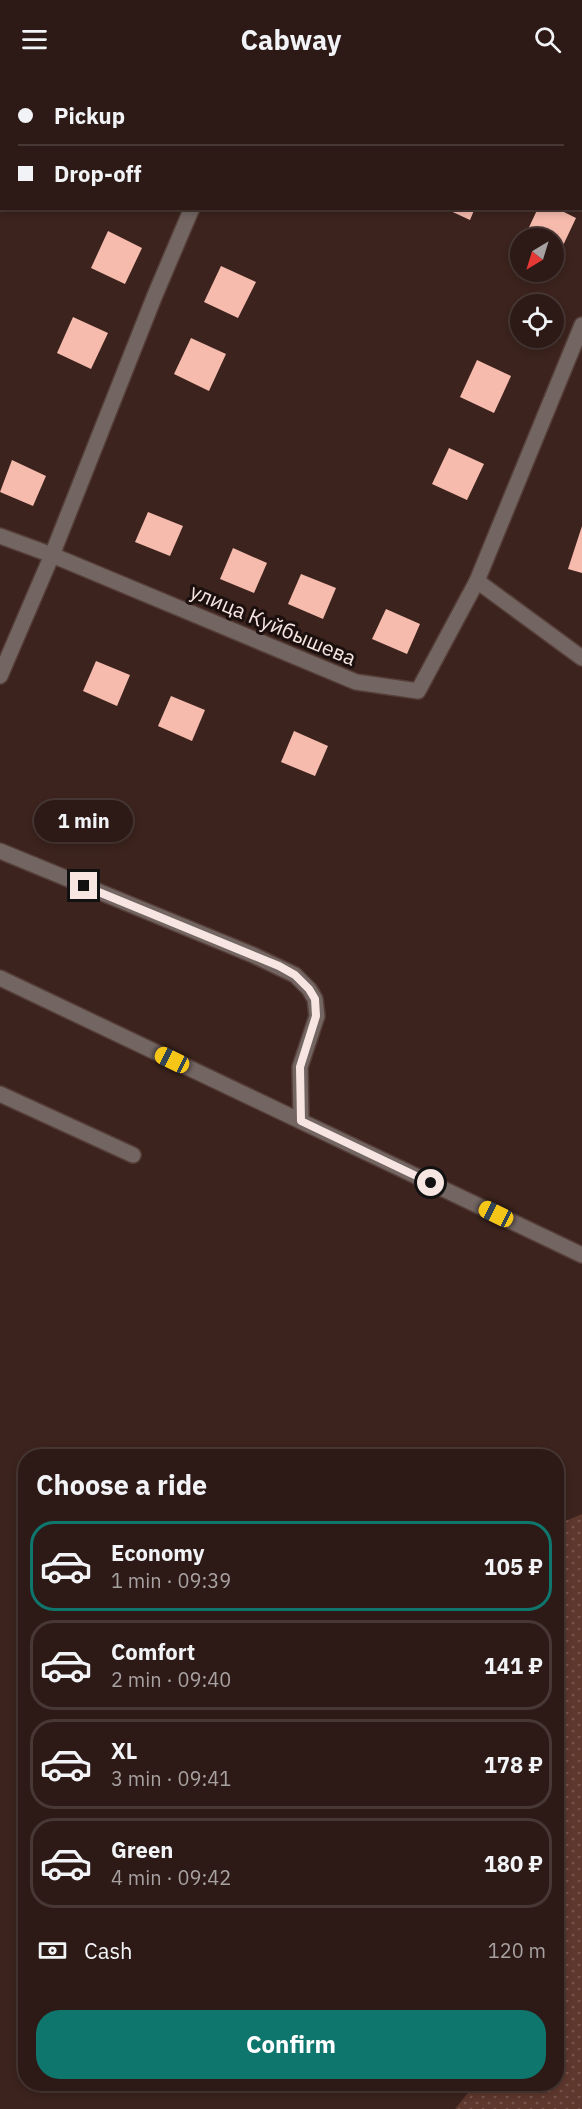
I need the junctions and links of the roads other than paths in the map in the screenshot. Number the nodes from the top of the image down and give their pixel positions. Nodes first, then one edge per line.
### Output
1 (191, 210) edge
2 (582, 325) edge
3 (0, 537) edge
4 (52, 555) junction
5 (477, 581) junction
6 (582, 658) edge
7 (0, 676) edge
8 (0, 851) edge
9 (0, 978) edge
10 (0, 1094) edge
11 (301, 1120) junction
12 (133, 1155) dead end
13 (582, 1255) edge

1 - 4 street
2 - 5 street
3 - 4 street, улица Куйбышева
4 - 5 street, улица Куйбышева
4 - 7 street
5 - 6 street
8 - 11 street
9 - 11 street
10 - 12 street
11 - 13 street

